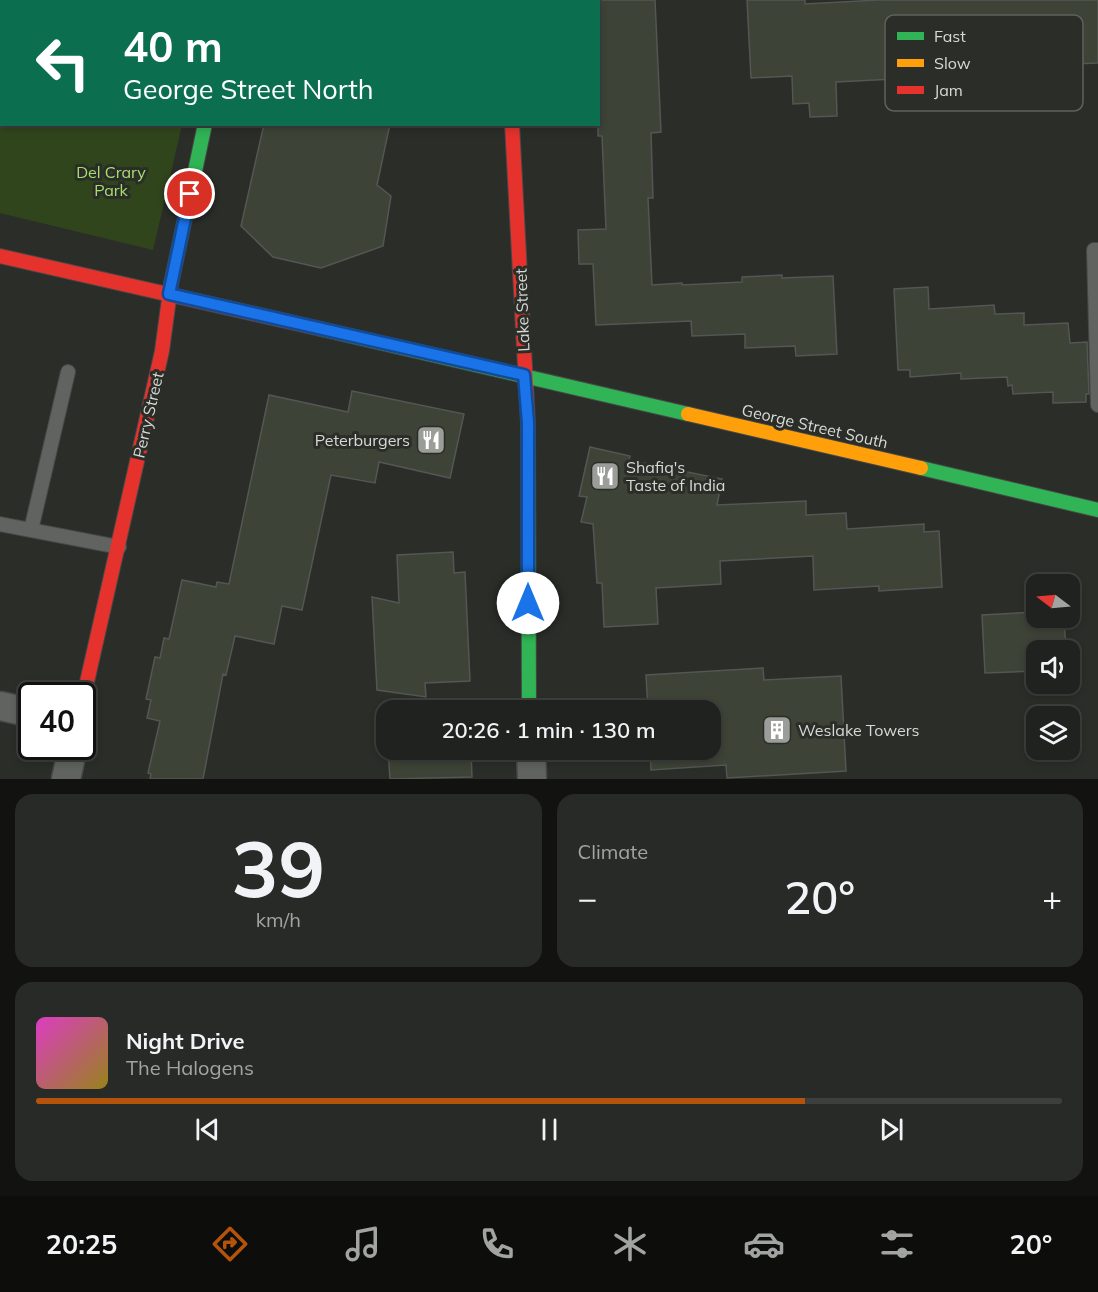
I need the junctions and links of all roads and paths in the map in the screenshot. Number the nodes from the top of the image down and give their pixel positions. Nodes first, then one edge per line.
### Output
1 (205, 126) edge
2 (512, 126) edge
3 (1098, 250) edge
4 (0, 256) edge
5 (169, 294) junction
6 (68, 372) dead end
7 (524, 375) junction
8 (1098, 405) edge
9 (1098, 510) edge
10 (0, 524) edge
11 (31, 530) junction
12 (119, 547) junction
13 (87, 682) edge
14 (529, 700) edge
15 (0, 706) edge
16 (18, 710) edge
17 (70, 760) edge
18 (531, 760) edge
19 (66, 779) edge
20 (532, 779) edge

1 - 5 street, Perry Street
2 - 7 street, Lake Street
3 - 8 lane
4 - 5 street, George Street South
5 - 7 street, George Street South
5 - 12 street, Perry Street
6 - 11 lane
7 - 9 street, George Street South
7 - 14 street, Lake Street
10 - 11 lane
11 - 12 lane
12 - 13 street, Perry Street
15 - 16 street
17 - 19 street
18 - 20 street

